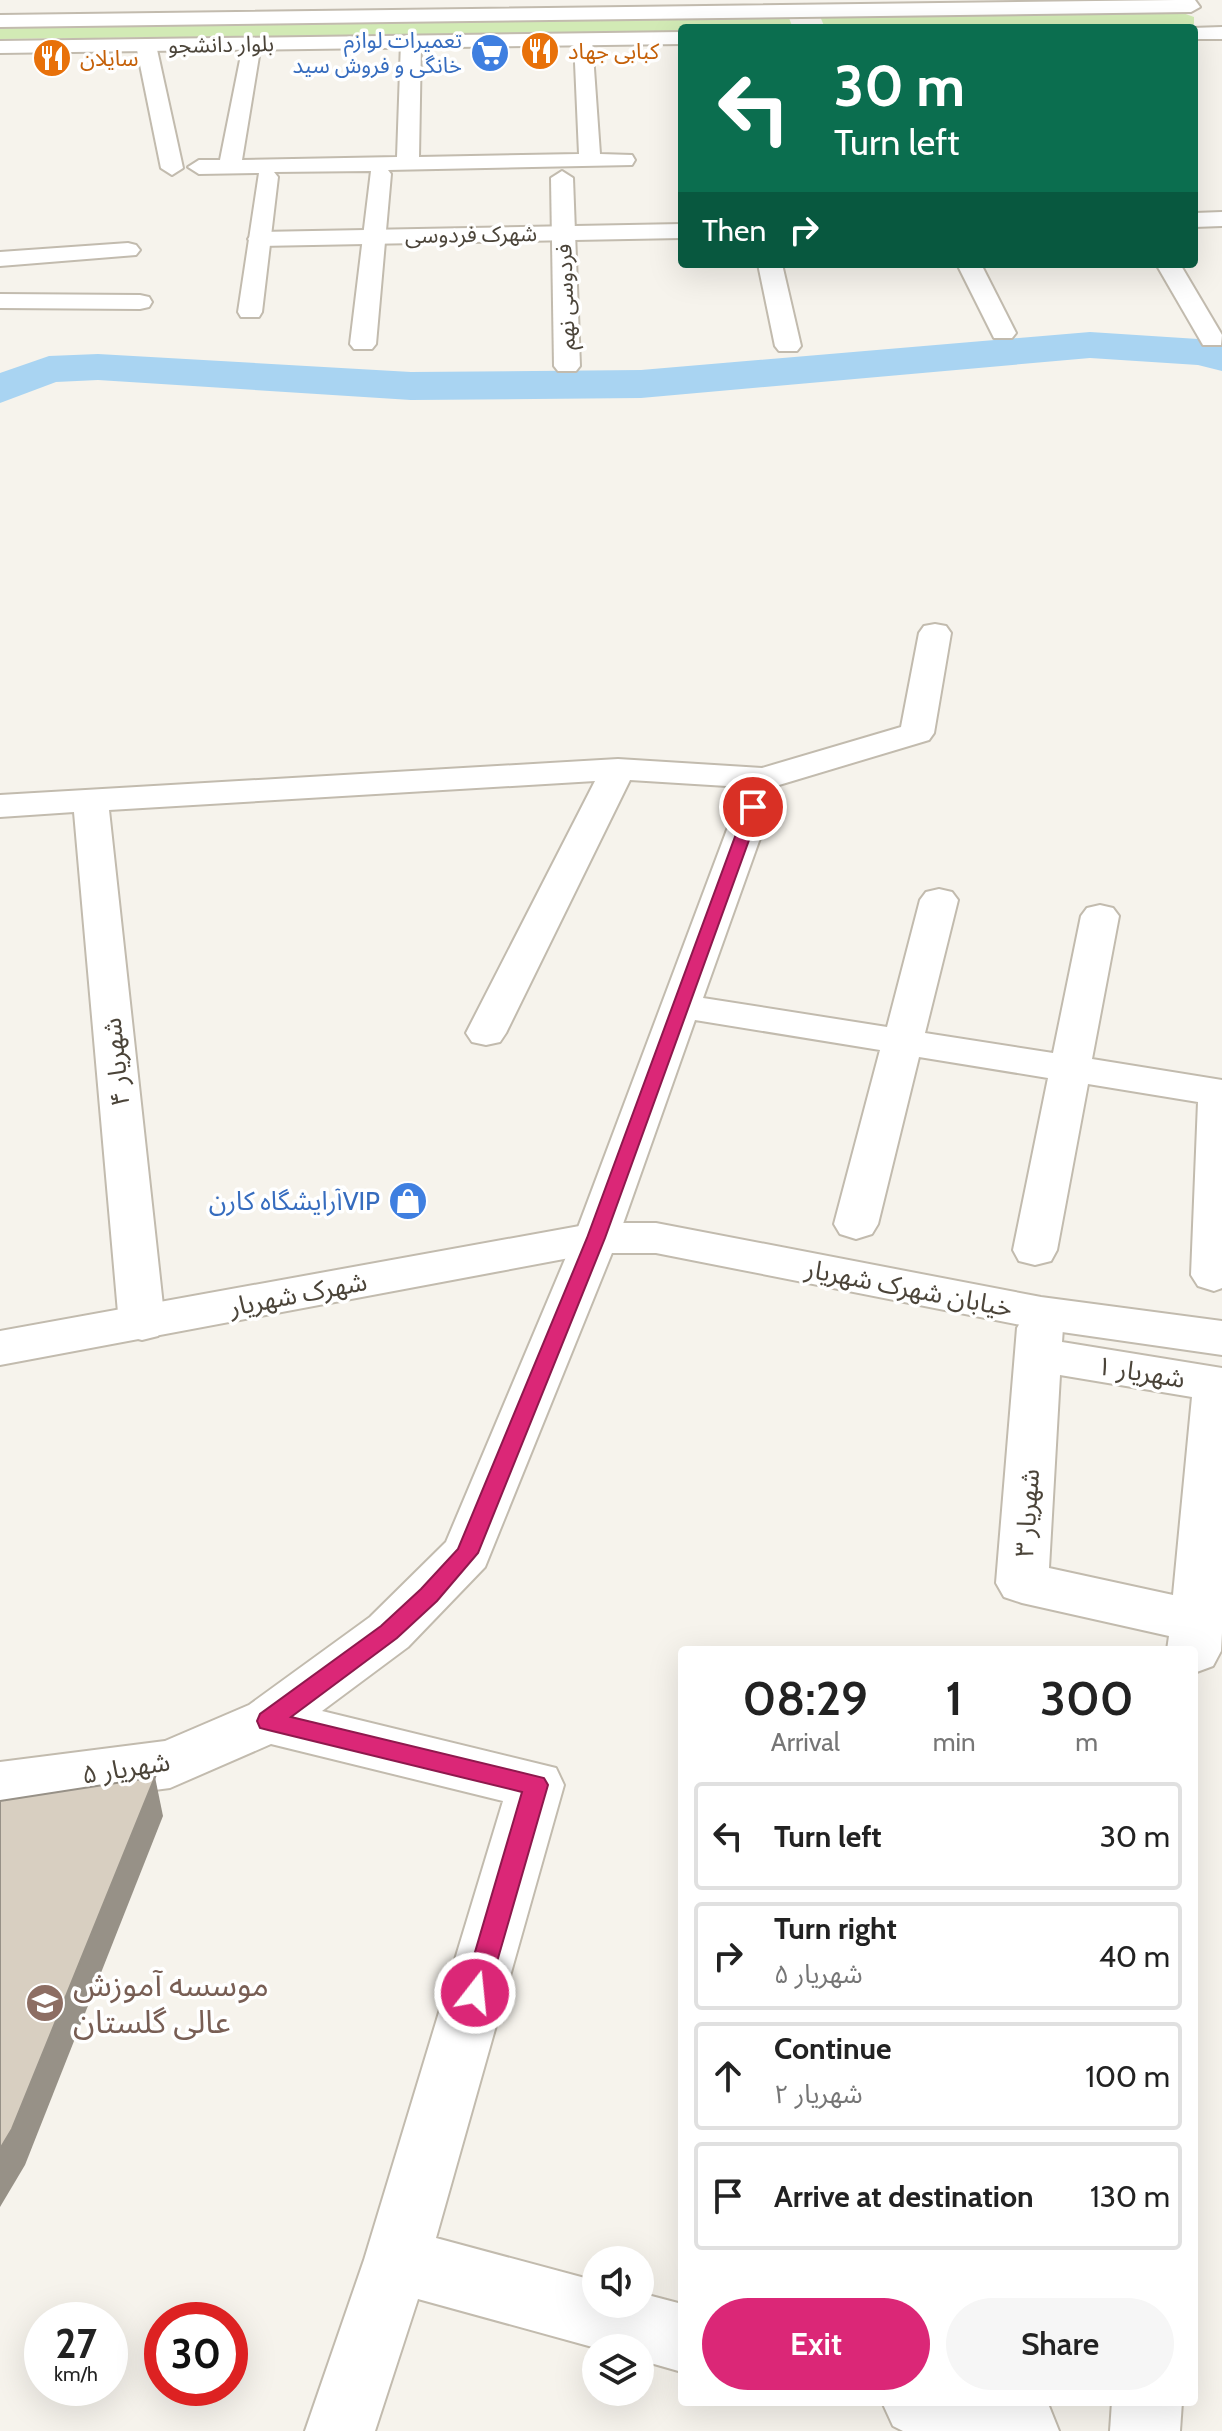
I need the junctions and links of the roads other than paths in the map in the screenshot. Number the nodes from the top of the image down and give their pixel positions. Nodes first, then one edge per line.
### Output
1 (99, 0) edge
2 (1185, 0) edge
3 (1000, 5) edge
4 (599, 7) edge
5 (349, 8) edge
6 (801, 13) edge
7 (87, 20) junction
8 (0, 21) edge
9 (1198, 33) edge
10 (1222, 33) edge
11 (678, 38) edge
12 (583, 40) junction
13 (411, 42) junction
14 (251, 44) junction
15 (146, 45) junction
16 (0, 47) edge
17 (590, 160) junction
18 (624, 160) dead end
19 (408, 163) junction
20 (230, 166) junction
21 (199, 167) dead end
22 (172, 168) dead end
23 (380, 174) dead end
24 (267, 177) dead end
25 (562, 178) dead end
26 (1222, 219) edge
27 (1198, 220) edge
28 (1198, 226) edge
29 (1222, 226) edge
30 (678, 229) edge
31 (563, 230) junction
32 (374, 234) junction
33 (261, 236) junction
34 (128, 250) dead end
35 (0, 259) edge
36 (771, 268) edge
37 (971, 268) edge
38 (1170, 268) edge
39 (0, 301) edge
40 (140, 302) dead end
41 (250, 312) dead end
42 (1003, 333) dead end
43 (1212, 340) dead end
44 (363, 344) dead end
45 (788, 346) dead end
46 (567, 366) dead end
47 (935, 633) dead end
48 (618, 769) junction
49 (764, 778) junction
50 (90, 799) junction
51 (0, 806) edge
52 (939, 900) dead end
53 (1100, 916) dead end
54 (680, 1006) junction
55 (486, 1033) dead end
56 (902, 1042) junction
57 (1070, 1069) junction
58 (1221, 1093) edge
59 (856, 1224) dead end
60 (596, 1238) junction
61 (1035, 1250) dead end
62 (1214, 1275) dead end
63 (142, 1324) junction
64 (1040, 1334) junction
65 (1222, 1338) edge
66 (0, 1348) edge
67 (1195, 1636) edge
68 (268, 1721) junction
69 (0, 1786) edge
70 (397, 2260) junction
71 (678, 2337) edge
72 (932, 2406) edge
73 (1147, 2406) edge
74 (340, 2431) edge
75 (1024, 2431) edge
76 (1145, 2431) edge

1 - 7 street
2 - 3 street
3 - 6 street
4 - 5 street
4 - 6 street
5 - 7 street
7 - 8 street
9 - 10 street
11 - 12 street, بلوار دانشجو
12 - 13 street, بلوار دانشجو
12 - 17 street
13 - 14 street, بلوار دانشجو
13 - 19 street
14 - 15 street, بلوار دانشجو
14 - 20 street
15 - 16 street, بلوار دانشجو
15 - 22 street
17 - 18 street
17 - 19 street
19 - 20 street
20 - 21 street
23 - 32 street
24 - 33 street
25 - 31 street, فردوسی نهم
26 - 27 street
28 - 29 street
30 - 31 street, شهرک فردوسی
31 - 32 street, شهرک فردوسی
31 - 46 street, فردوسی نهم
32 - 33 street, شهرک فردوسی
32 - 44 street
33 - 41 street
34 - 35 street
36 - 45 street
37 - 42 street
38 - 43 street
39 - 40 street
47 - 49 street
48 - 49 street
48 - 50 street
48 - 55 street
49 - 54 street, ۵ شهریار
50 - 51 street
50 - 63 street, شهریار ۴
52 - 56 street
53 - 57 street
54 - 56 street
54 - 60 street, ۵ شهریار
56 - 57 street
56 - 59 street
57 - 58 street
57 - 61 street
58 - 62 street
60 - 63 street, شهرک شهریار
60 - 64 street, خیابان شهرک شهریار
60 - 68 street, ۵ شهریار
63 - 66 street, شهرک شهریار
64 - 65 street, خیابان شهرک شهریار
64 - 67 street, ۳ شهریار
64 - 67 street, ۱ شهریار
68 - 69 street, ۵ شهریار
68 - 70 street
70 - 71 street
70 - 74 street
72 - 75 street
73 - 76 street

